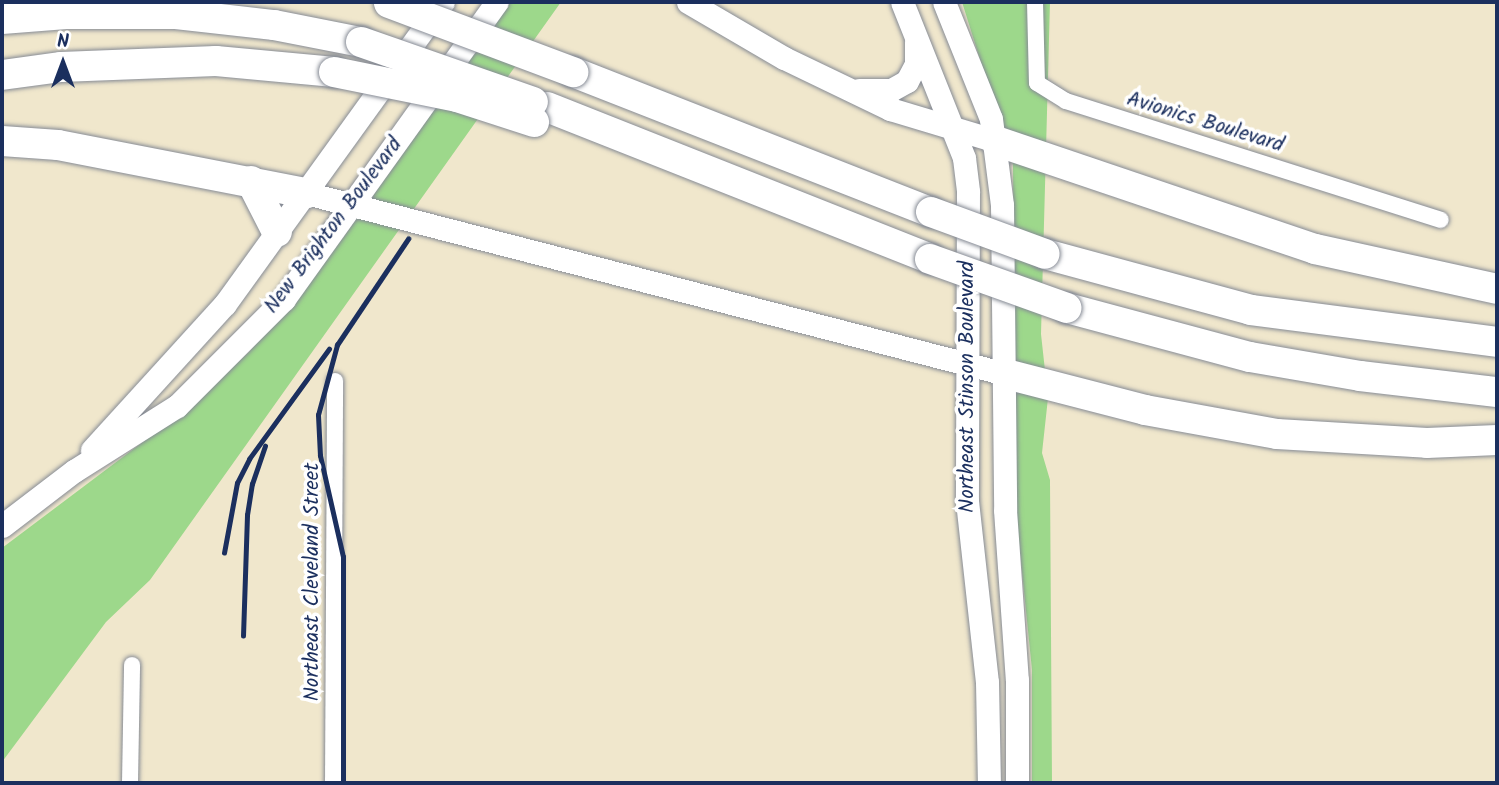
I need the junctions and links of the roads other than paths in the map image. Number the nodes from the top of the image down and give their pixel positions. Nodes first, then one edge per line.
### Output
1 (388, 2) edge
2 (443, 2) edge
3 (497, 2) edge
4 (688, 2) edge
5 (902, 2) edge
6 (944, 2) edge
7 (1035, 2) edge
8 (2, 19) edge
9 (916, 36) junction
10 (2, 75) edge
11 (848, 89) junction
12 (540, 115) junction
13 (953, 128) junction
14 (2, 141) edge
15 (996, 141) junction
16 (251, 181) junction
17 (306, 193) junction
18 (355, 203) junction
19 (1441, 220) dead end
20 (277, 232) junction
21 (1497, 289) edge
22 (1497, 342) edge
23 (965, 365) junction
24 (1006, 374) junction
25 (335, 381) dead end
26 (1497, 392) edge
27 (1497, 440) edge
28 (74, 471) junction
29 (2, 526) edge
30 (132, 665) dead end
31 (130, 783) edge
32 (333, 783) edge
33 (989, 783) edge
34 (1017, 783) edge

1 - 22 highway, bridge
2 - 17 main road, New Brighton Boulevard
3 - 18 main road, New Brighton Boulevard
4 - 11 main road
5 - 9 main road, Northeast Stinson Boulevard
6 - 15 main road, Northeast Stinson Boulevard
7 - 19 street, Avionics Boulevard
8 - 12 highway, bridge
9 - 11 main road
9 - 13 main road, Northeast Stinson Boulevard
10 - 12 highway, bridge
11 - 13 main road
12 - 26 highway, bridge
13 - 15 main road
13 - 23 main road, Northeast Stinson Boulevard
14 - 16 highway
15 - 21 highway
15 - 24 main road, Northeast Stinson Boulevard
16 - 17 highway
16 - 20 highway
17 - 18 main road
17 - 20 main road, New Brighton Boulevard
18 - 23 main road
18 - 28 main road, New Brighton Boulevard
20 - 28 main road, New Brighton Boulevard
23 - 24 main road
23 - 33 main road, Northeast Stinson Boulevard
24 - 27 highway
24 - 34 main road, Northeast Stinson Boulevard
25 - 32 street, Northeast Cleveland Street
28 - 29 main road, New Brighton Boulevard
30 - 31 street

